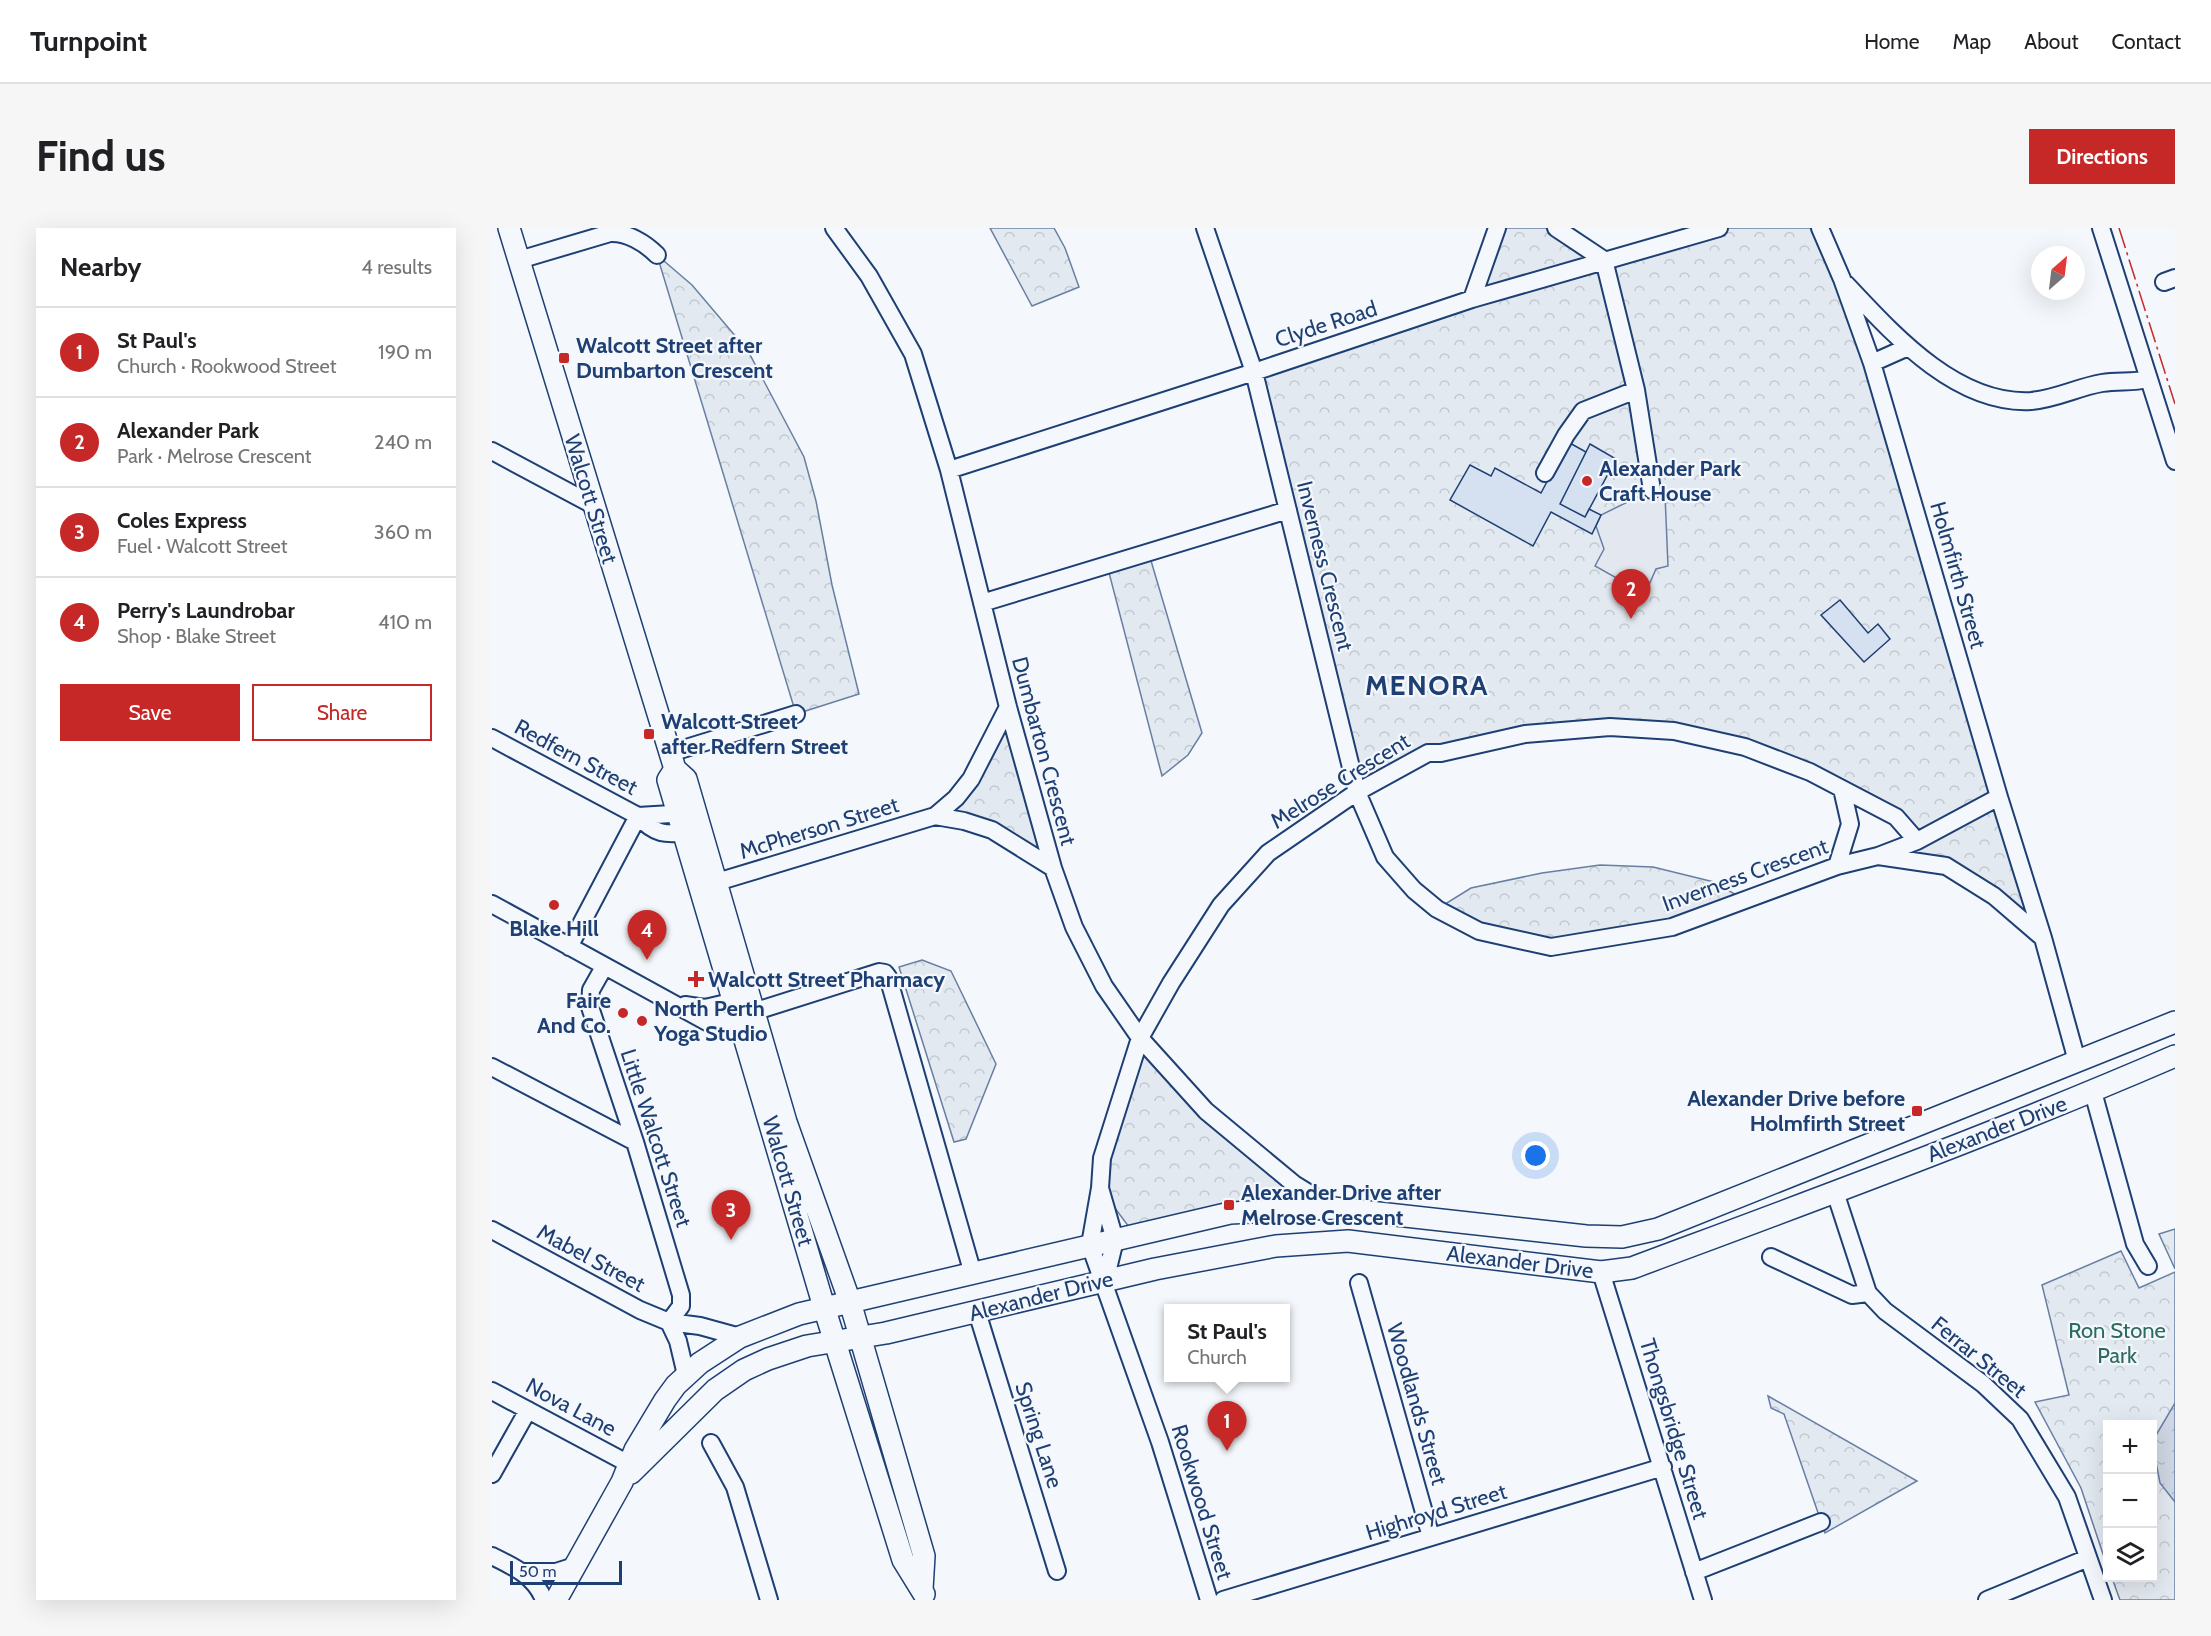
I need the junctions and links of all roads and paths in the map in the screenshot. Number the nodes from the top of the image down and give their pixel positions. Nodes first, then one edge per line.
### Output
1 (509, 228) edge
2 (834, 228) edge
3 (1205, 228) edge
4 (1497, 228) edge
5 (1556, 228) edge
6 (1719, 228) edge
7 (1820, 228) edge
8 (2101, 228) edge
9 (657, 255) dead end
10 (519, 260) junction
11 (1604, 260) junction
12 (1842, 279) junction
13 (1472, 299) junction
14 (1908, 347) junction
15 (1872, 363) junction
16 (1254, 372) junction
17 (2148, 379) junction
18 (1636, 390) junction
19 (492, 451) edge
20 (2175, 461) edge
21 (949, 470) junction
22 (1545, 473) dead end
23 (1652, 490) dead end
24 (593, 505) junction
25 (1288, 510) junction
26 (982, 603) junction
27 (1008, 707) junction
28 (796, 714) dead end
29 (492, 738) edge
30 (673, 761) junction
31 (1842, 789) junction
32 (1358, 792) junction
33 (1999, 797) junction
34 (638, 816) junction
35 (935, 816) junction
36 (690, 823) junction
37 (1917, 841) junction
38 (1878, 856) junction
39 (1837, 866) junction
40 (1053, 868) junction
41 (717, 882) junction
42 (492, 904) edge
43 (2043, 938) junction
44 (569, 947) junction
45 (604, 967) junction
46 (743, 1011) junction
47 (2175, 1022) edge
48 (1140, 1038) junction
49 (2175, 1056) edge
50 (2077, 1061) junction
51 (492, 1067) edge
52 (2093, 1092) junction
53 (635, 1142) junction
54 (1100, 1188) junction
55 (1835, 1192) junction
56 (1333, 1208) junction
57 (492, 1230) edge
58 (1115, 1240) junction
59 (1090, 1245) junction
60 (1771, 1257) dead end
61 (2148, 1266) dead end
62 (1602, 1272) junction
63 (973, 1274) junction
64 (1105, 1281) junction
65 (1359, 1283) dead end
66 (1868, 1293) junction
67 (850, 1302) junction
68 (825, 1307) junction
69 (977, 1312) junction
70 (669, 1322) junction
71 (861, 1336) junction
72 (740, 1337) junction
73 (835, 1341) junction
74 (686, 1375) junction
75 (492, 1391) edge
76 (528, 1410) junction
77 (711, 1443) dead end
78 (1663, 1467) junction
79 (625, 1473) junction
80 (492, 1474) edge
81 (1821, 1522) dead end
82 (1431, 1537) junction
83 (492, 1556) edge
84 (2088, 1558) junction
85 (575, 1566) junction
86 (1057, 1571) dead end
87 (524, 1572) junction
88 (1694, 1572) junction
89 (924, 1594) edge
90 (544, 1600) edge
91 (556, 1600) edge
92 (769, 1600) edge
93 (1209, 1600) edge
94 (1223, 1600) edge
95 (1703, 1600) edge
96 (1987, 1600) edge
97 (2103, 1600) edge

1 - 10 main road, Walcott Street
2 - 21 street, Dumbarton Crescent
3 - 16 street, Inverness Crescent
4 - 13 street
5 - 11 street
6 - 11 street, Clyde Road
7 - 12 street, Holmfirth Street
8 - 17 street
9 - 10 street
10 - 24 main road, Walcott Street
11 - 13 street, Clyde Road
11 - 18 street
12 - 14 street
12 - 15 street, Holmfirth Street
13 - 16 street, Clyde Road
14 - 15 street
14 - 17 street
15 - 33 street, Holmfirth Street
16 - 21 street, Clyde Road
16 - 25 street, Inverness Crescent
17 - 20 street
18 - 22 street
18 - 23 street
19 - 24 street
21 - 26 street, Dumbarton Crescent
24 - 30 main road, Walcott Street
25 - 26 street
25 - 32 street, Inverness Crescent
26 - 27 street, Dumbarton Crescent
27 - 35 street, McPherson Street
27 - 40 street, Dumbarton Crescent
28 - 30 street
29 - 34 street, Redfern Street
30 - 36 main road, Walcott Street
31 - 32 street, Melrose Crescent
31 - 37 street, Melrose Crescent
31 - 39 street
32 - 39 street, Inverness Crescent
32 - 48 street, Melrose Crescent
33 - 37 street, Inverness Crescent
33 - 43 street, Holmfirth Street
34 - 36 street, Redfern Street
34 - 44 street
35 - 40 street, McPherson Street
35 - 41 street, McPherson Street
36 - 41 main road, Walcott Street
36 - 46 main road, Walcott Street
37 - 38 street, Inverness Crescent
38 - 39 street, Inverness Crescent
38 - 43 street
40 - 48 street, Dumbarton Crescent
41 - 46 main road, Walcott Street
42 - 44 street
43 - 50 street, Holmfirth Street
44 - 45 street
45 - 46 street
45 - 53 street, Little Walcott Street
46 - 63 street
46 - 67 main road, Walcott Street
46 - 68 main road, Walcott Street
47 - 50 main road, Alexander Drive
48 - 54 street, Melrose Crescent
48 - 56 street, Dumbarton Crescent
49 - 52 main road, Alexander Drive
50 - 56 main road, Alexander Drive
51 - 53 street
52 - 55 main road, Alexander Drive
52 - 61 street
53 - 70 street, Little Walcott Street
54 - 58 street, Melrose Crescent
54 - 59 street, Melrose Crescent
55 - 62 main road, Alexander Drive
55 - 66 street, Ferrar Street
56 - 58 main road, Alexander Drive
57 - 70 street, Mabel Street
58 - 59 main road, Alexander Drive
58 - 64 street, Melrose Crescent
59 - 63 main road, Alexander Drive
59 - 64 street
60 - 66 street
62 - 64 main road, Alexander Drive
62 - 78 street, Thongsbridge Street
63 - 67 main road, Alexander Drive
64 - 69 main road, Alexander Drive
64 - 93 street, Rookwood Street
65 - 82 street, Woodlands Street
66 - 84 street, Ferrar Street
67 - 68 main road, Alexander Drive
67 - 71 main road, Walcott Street
68 - 72 main road, Alexander Drive
68 - 73 main road, Walcott Street
69 - 71 main road, Alexander Drive
69 - 86 street, Spring Lane
70 - 72 street, Mabel Street
70 - 74 street
71 - 73 main road, Alexander Drive
71 - 89 main road, Walcott Street
72 - 74 main road, Alexander Drive
73 - 79 main road, Alexander Drive
73 - 89 main road, Walcott Street
74 - 79 main road, Alexander Drive
75 - 76 street, Nova Lane
76 - 79 street, Nova Lane
76 - 80 street
77 - 92 street
78 - 82 street, Highroyd Street
78 - 88 street, Thongsbridge Street
79 - 85 main road
81 - 88 street
82 - 94 street, Highroyd Street
83 - 87 street
84 - 96 street
84 - 97 street, Ferrar Street
85 - 87 street
85 - 91 main road
87 - 90 street
88 - 95 street, Thongsbridge Street

